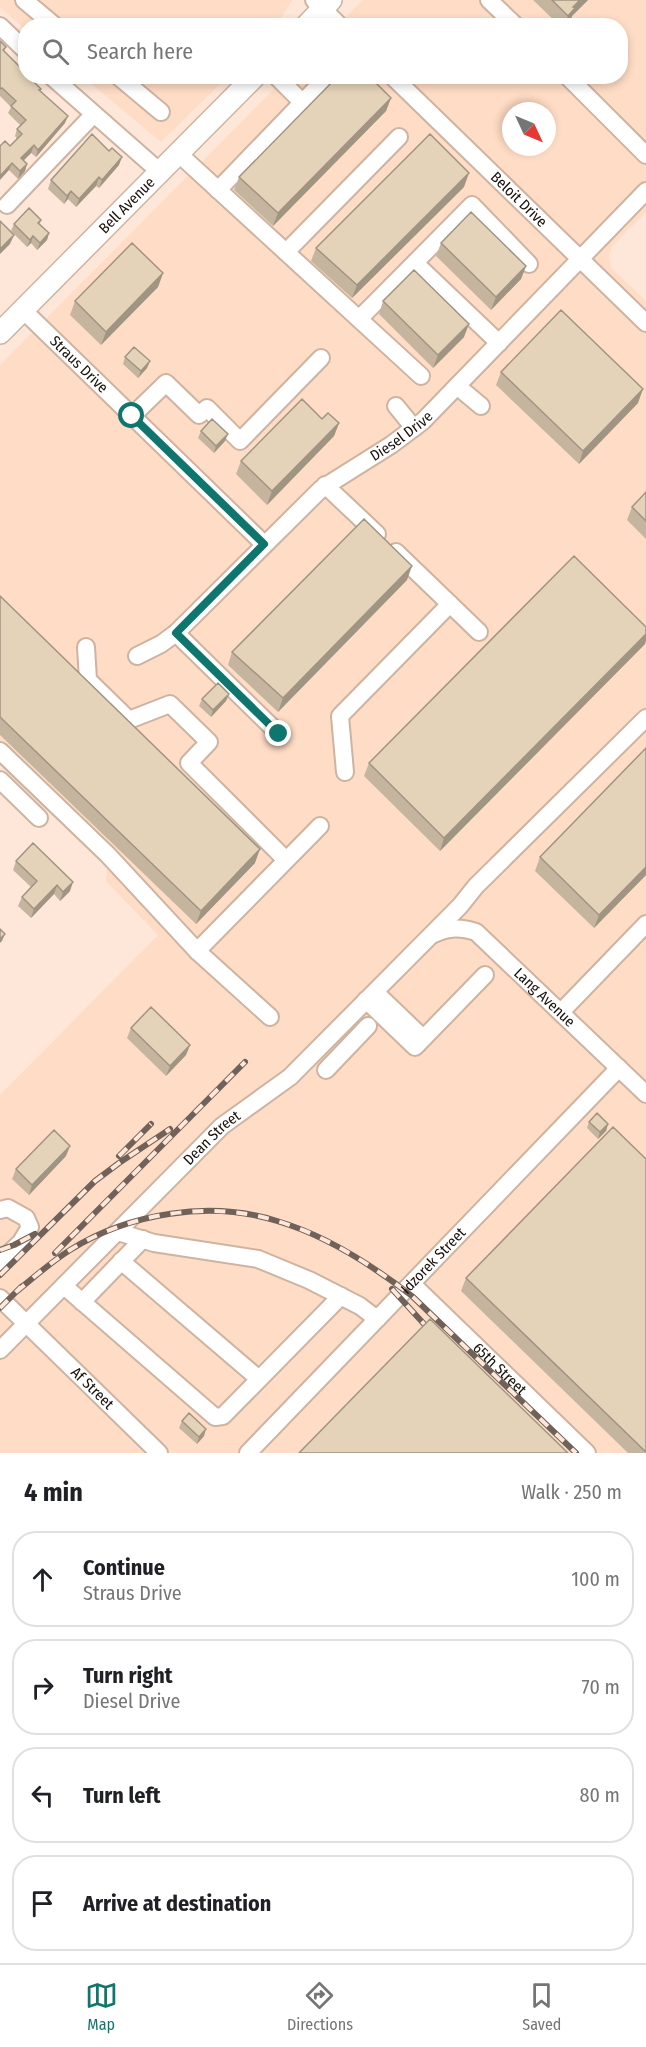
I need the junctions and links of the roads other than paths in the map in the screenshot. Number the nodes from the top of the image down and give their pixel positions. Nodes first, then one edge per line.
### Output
1 (24, 0) edge
2 (489, 0) edge
3 (322, 3) edge
4 (45, 18) edge
5 (312, 18) edge
6 (334, 18) edge
7 (508, 18) edge
8 (0, 26) edge
9 (18, 43) edge
10 (60, 84) edge
11 (128, 84) edge
12 (247, 84) edge
13 (284, 84) edge
14 (320, 84) edge
15 (400, 84) edge
16 (575, 84) edge
17 (302, 102) junction
18 (161, 112) dead end
19 (93, 115) junction
20 (399, 137) dead end
21 (179, 154) junction
22 (646, 154) edge
23 (159, 172) junction
24 (218, 190) junction
25 (646, 191) edge
26 (7, 206) dead end
27 (286, 252) junction
28 (580, 259) junction
29 (414, 263) junction
30 (529, 264) dead end
31 (8, 320) edge
32 (359, 320) junction
33 (646, 323) edge
34 (499, 343) junction
35 (321, 358) dead end
36 (421, 376) dead end
37 (457, 386) junction
38 (396, 406) dead end
39 (481, 406) dead end
40 (132, 416) junction
41 (414, 428) junction
42 (326, 485) junction
43 (264, 544) junction
44 (450, 604) junction
45 (480, 632) dead end
46 (176, 633) junction
47 (86, 647) dead end
48 (137, 656) dead end
49 (646, 718) edge
50 (279, 734) dead end
51 (0, 751) edge
52 (345, 772) dead end
53 (0, 780) edge
54 (39, 818) dead end
55 (321, 826) dead end
56 (286, 860) junction
57 (646, 924) edge
58 (431, 935) junction
59 (197, 951) junction
60 (485, 975) dead end
61 (371, 996) junction
62 (561, 1012) junction
63 (270, 1017) dead end
64 (368, 1026) dead end
65 (619, 1068) junction
66 (326, 1070) dead end
67 (646, 1095) edge
68 (0, 1210) edge
69 (118, 1232) junction
70 (143, 1239) junction
71 (121, 1261) junction
72 (0, 1262) edge
73 (412, 1284) junction
74 (64, 1286) junction
75 (341, 1296) junction
76 (0, 1298) edge
77 (82, 1302) junction
78 (377, 1319) junction
79 (26, 1324) junction
80 (0, 1350) edge
81 (259, 1379) junction
82 (159, 1453) edge
83 (248, 1453) edge
84 (587, 1453) edge

1 - 4 street
2 - 7 street
3 - 5 main road
3 - 6 street
8 - 9 street
10 - 19 street
11 - 18 street
12 - 21 main road, Bell Avenue
13 - 17 street
14 - 17 street
15 - 28 street, Beloit Drive
16 - 22 street
17 - 24 street
19 - 23 street
19 - 26 street
20 - 27 street
21 - 23 main road, Bell Avenue
21 - 24 street
23 - 31 main road, Bell Avenue
24 - 27 street
25 - 28 street, Diesel Drive
27 - 32 street
28 - 33 street, Beloit Drive
28 - 34 street, Diesel Drive
29 - 30 street
29 - 32 street
29 - 34 street
31 - 40 street, Straus Drive
32 - 36 street
34 - 37 street, Diesel Drive
35 - 40 street
37 - 39 street
37 - 41 street, Diesel Drive
38 - 41 street
40 - 43 street, Straus Drive
41 - 42 street, Diesel Drive
42 - 43 street, Diesel Drive
42 - 44 street
43 - 46 street, Diesel Drive
44 - 45 street
44 - 52 street
46 - 48 street, Diesel Drive
46 - 50 street
47 - 56 street
49 - 58 street, Dean Street
51 - 59 street
53 - 54 street
55 - 56 street
56 - 59 street
57 - 62 street
58 - 61 street, Dean Street
58 - 62 street, Lang Avenue
59 - 63 street
60 - 61 street
61 - 69 street, Dean Street
62 - 65 street, Lang Avenue
64 - 66 street
65 - 67 street, Lang Avenue
65 - 73 street, Idzorek Street
68 - 72 street
69 - 70 street
69 - 74 street, Dean Street
70 - 71 street
70 - 75 street
71 - 77 street
71 - 81 street
73 - 78 street, Idzorek Street
73 - 84 street, 65th Street
74 - 77 street
74 - 79 street, Dean Street
75 - 78 street
75 - 81 street
76 - 79 street, Af Street
77 - 81 street
78 - 83 street, Idzorek Street
79 - 80 street, Dean Street
79 - 82 street, Af Street

